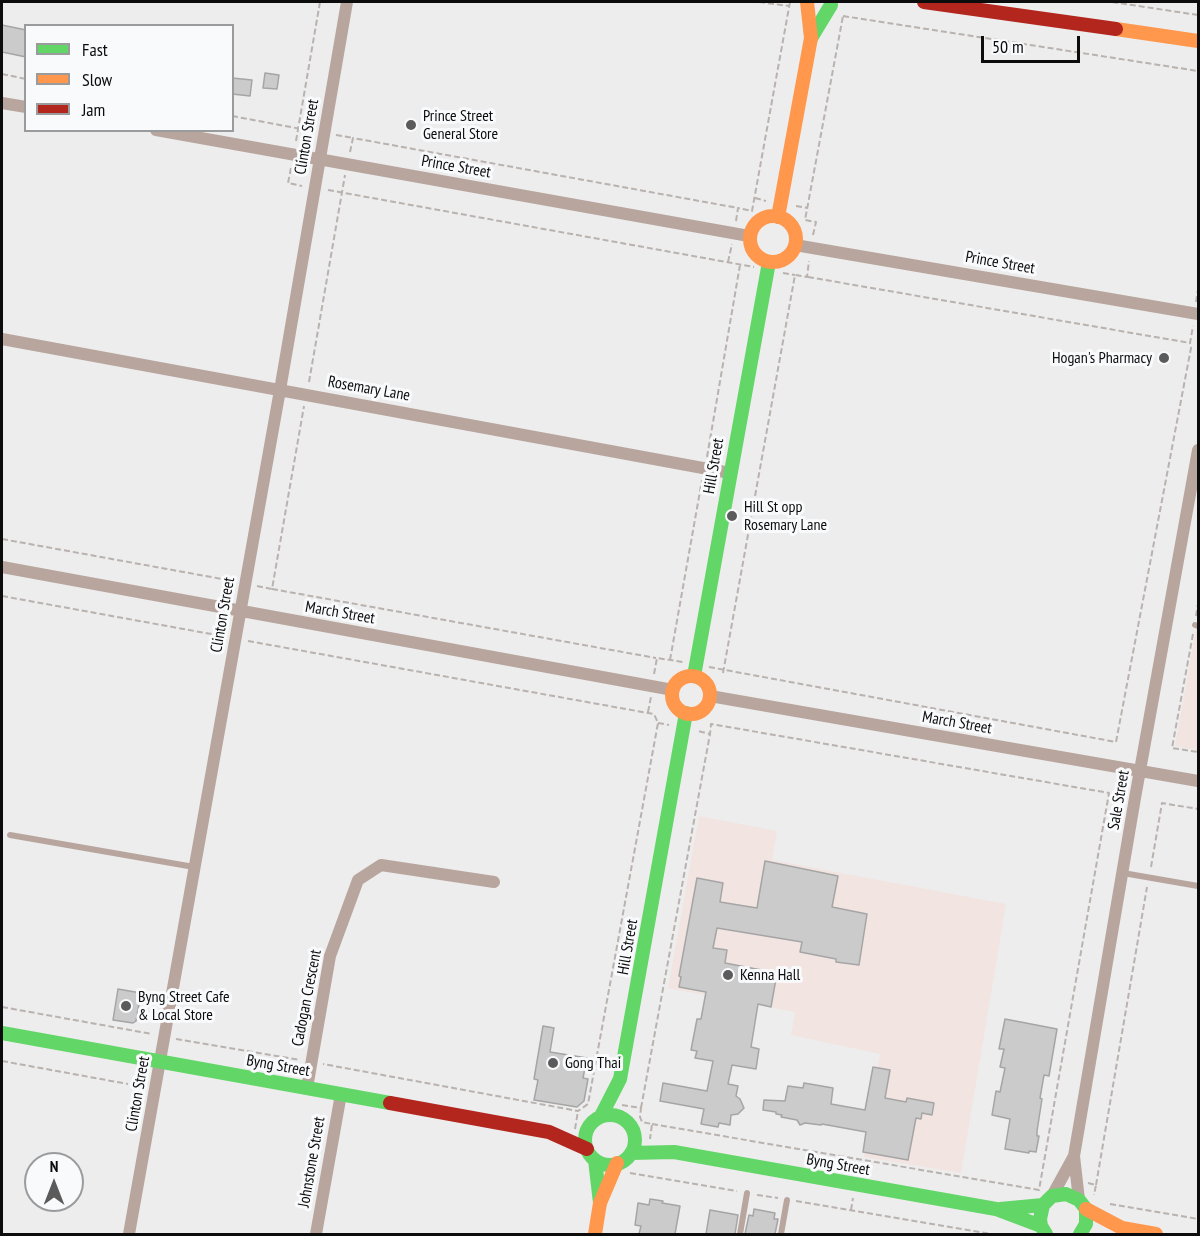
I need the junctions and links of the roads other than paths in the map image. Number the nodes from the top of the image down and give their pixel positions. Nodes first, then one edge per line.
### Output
1 (347, 2) edge
2 (808, 2) edge
3 (924, 2) edge
4 (837, 4) edge
5 (811, 38) junction
6 (1198, 41) edge
7 (2, 103) edge
8 (24, 107) edge
9 (167, 132) edge
10 (320, 159) junction
11 (778, 217) junction
12 (749, 236) junction
13 (795, 245) junction
14 (768, 266) junction
15 (1196, 314) edge
16 (2, 339) edge
17 (280, 390) junction
18 (1198, 450) edge
19 (730, 473) junction
20 (2, 567) edge
21 (240, 611) junction
22 (696, 670) junction
23 (673, 690) junction
24 (710, 696) junction
25 (686, 713) junction
26 (1140, 771) junction
27 (1198, 781) edge
28 (10, 835) dead end
29 (195, 867) junction
30 (1123, 873) junction
31 (494, 882) dead end
32 (1198, 886) edge
33 (2, 1033) edge
34 (160, 1062) junction
35 (307, 1088) junction
36 (341, 1094) junction
37 (619, 1109) junction
38 (602, 1116) junction
39 (589, 1127) junction
40 (633, 1131) junction
41 (549, 1132) junction
42 (674, 1152) junction
43 (631, 1153) junction
44 (591, 1154) junction
45 (1074, 1156) junction
46 (617, 1163) junction
47 (747, 1193) road end
48 (787, 1200) road end
49 (1048, 1201) junction
50 (600, 1203) junction
51 (1082, 1204) junction
52 (996, 1209) junction
53 (1122, 1228) junction
54 (1044, 1230) edge
55 (1082, 1233) edge
56 (129, 1234) edge
57 (316, 1234) edge
58 (595, 1234) edge
59 (740, 1234) edge
60 (781, 1234) edge
61 (1156, 1234) edge

1 - 10 street, Clinton Street
2 - 4 main road
2 - 5 main road
3 - 6 main road
4 - 5 main road
5 - 11 main road
7 - 8 street
9 - 10 street, Prince Street
10 - 12 street, Prince Street
10 - 17 street, Clinton Street
11 - 12 main road
11 - 13 main road
12 - 14 main road
13 - 14 main road
13 - 15 street, Prince Street
14 - 19 main road, Hill Street
16 - 17 street, Rosemary Lane
17 - 19 street, Rosemary Lane
17 - 21 street, Clinton Street
18 - 26 street, Sale Street
19 - 22 main road, Hill Street
20 - 21 street, March Street
21 - 23 street, March Street
21 - 29 street, Clinton Street
22 - 23 main road
22 - 24 main road
23 - 25 main road
24 - 25 main road
24 - 26 street, March Street
25 - 37 main road, Hill Street
26 - 27 street, March Street
26 - 30 street, Sale Street
28 - 29 lane
29 - 34 street, Clinton Street
30 - 32 lane
30 - 45 street, Sale Street
31 - 35 street, Cadogan Crescent
33 - 34 main road, Byng Street
34 - 35 main road, Byng Street
34 - 56 street, Clinton Street
35 - 36 main road, Byng Street
36 - 41 main road, Byng Street
36 - 57 street, Johnstone Street
37 - 38 main road, Hill Street
37 - 38 main road
37 - 40 main road
38 - 39 main road
39 - 41 main road, Byng Street
39 - 44 main road
40 - 42 main road, Byng Street
40 - 43 main road
41 - 44 main road, Byng Street
42 - 43 main road, Byng Street
42 - 52 main road, Byng Street
43 - 46 main road
44 - 46 main road
44 - 50 main road
45 - 49 street, Sale Street
45 - 51 street, Sale Street
46 - 50 main road
47 - 59 lane
48 - 60 lane
49 - 51 main road, Byng Street
49 - 52 main road, Byng Street
49 - 54 main road
50 - 58 main road
51 - 53 main road
51 - 55 main road
52 - 54 main road, Byng Street
53 - 55 main road
53 - 61 main road

